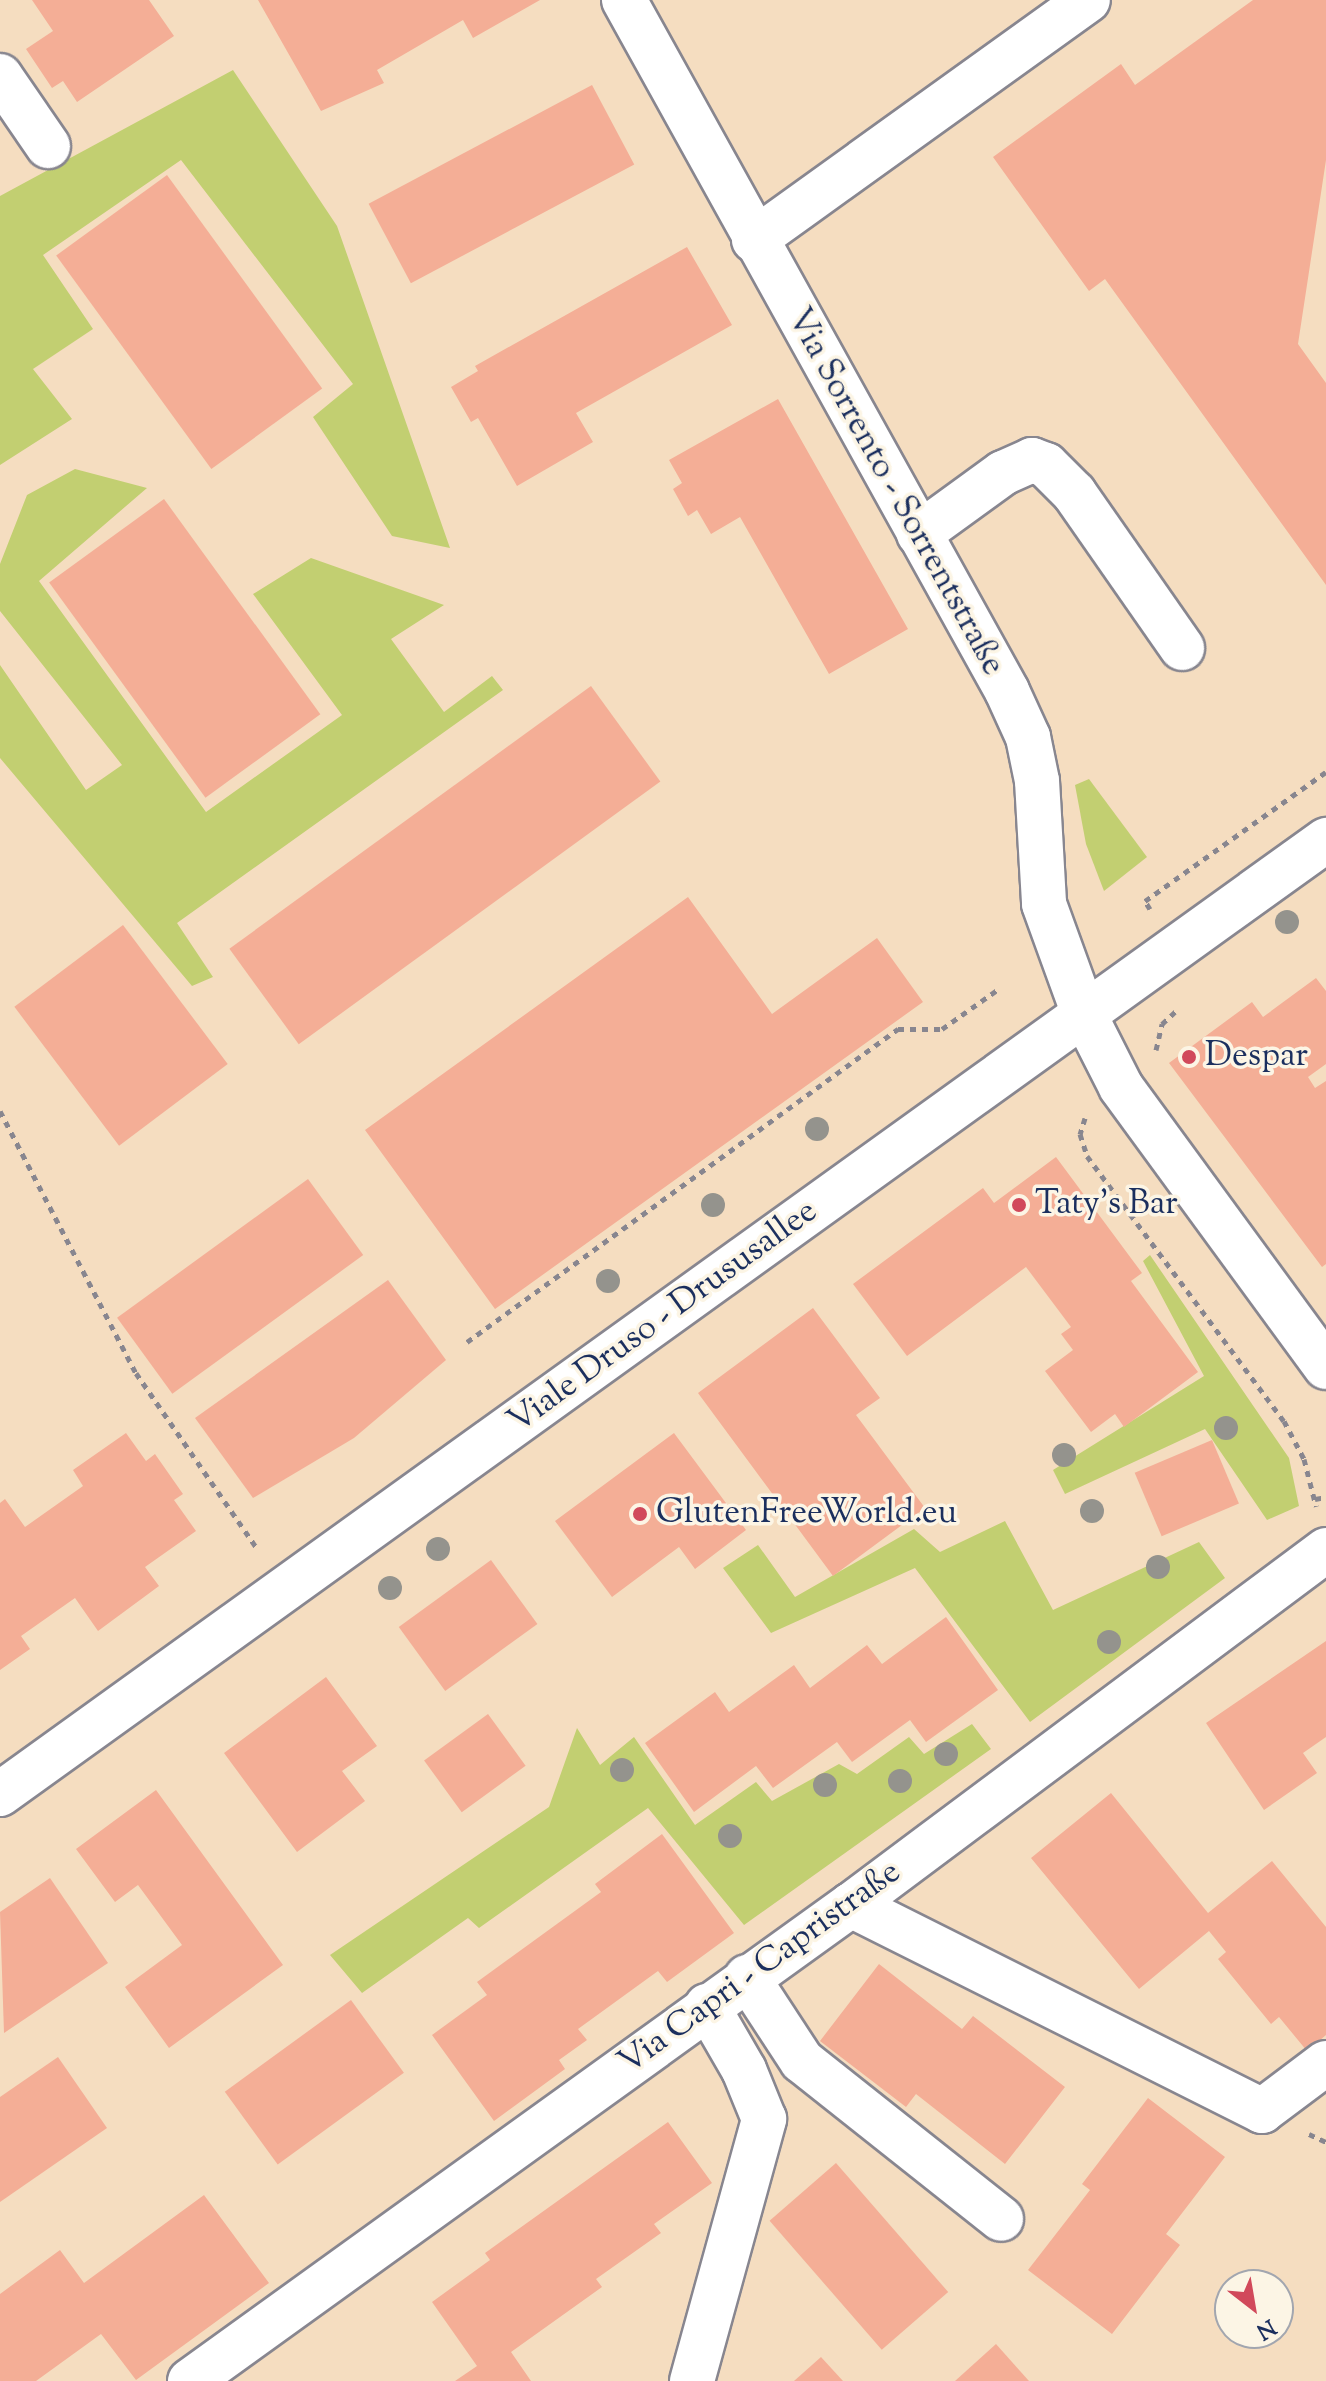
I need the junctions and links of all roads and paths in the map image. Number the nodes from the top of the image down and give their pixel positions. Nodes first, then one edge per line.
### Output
1 (624, 0) edge
2 (1088, 0) edge
3 (0, 76) edge
4 (48, 146) dead end
5 (754, 240) junction
6 (919, 534) junction
7 (1182, 648) dead end
8 (1326, 772) edge
9 (1326, 840) edge
10 (1145, 901) dead end
11 (1000, 988) dead end
12 (1182, 1005) dead end
13 (1083, 1012) junction
14 (1152, 1066) dead end
15 (0, 1111) edge
16 (1091, 1111) dead end
17 (467, 1342) dead end
18 (1326, 1367) edge
19 (1326, 1497) edge
20 (1326, 1550) edge
21 (286, 1591) junction
22 (0, 1794) edge
23 (851, 1905) junction
24 (747, 1977) junction
25 (707, 2006) junction
26 (1326, 2063) edge
27 (1001, 2219) dead end
28 (190, 2381) edge
29 (692, 2381) edge

1 - 5 street, Via Sorrento - Sorrentstraße
2 - 5 street
3 - 4 street
5 - 6 street, Via Sorrento - Sorrentstraße
6 - 7 street
6 - 13 street, Via Sorrento - Sorrentstraße
8 - 10 path
9 - 13 street, Viale Druso - Drususallee
11 - 17 path
12 - 14 path
13 - 18 street
13 - 21 street, Viale Druso - Drususallee
15 - 21 path
16 - 19 path
20 - 23 street, Via Capri - Capristraße
21 - 22 street, Viale Druso - Drususallee
23 - 24 street, Via Capri - Capristraße
23 - 26 street
24 - 25 street, Via Capri - Capristraße
24 - 27 street
25 - 28 street, Via Capri - Capristraße
25 - 29 street

